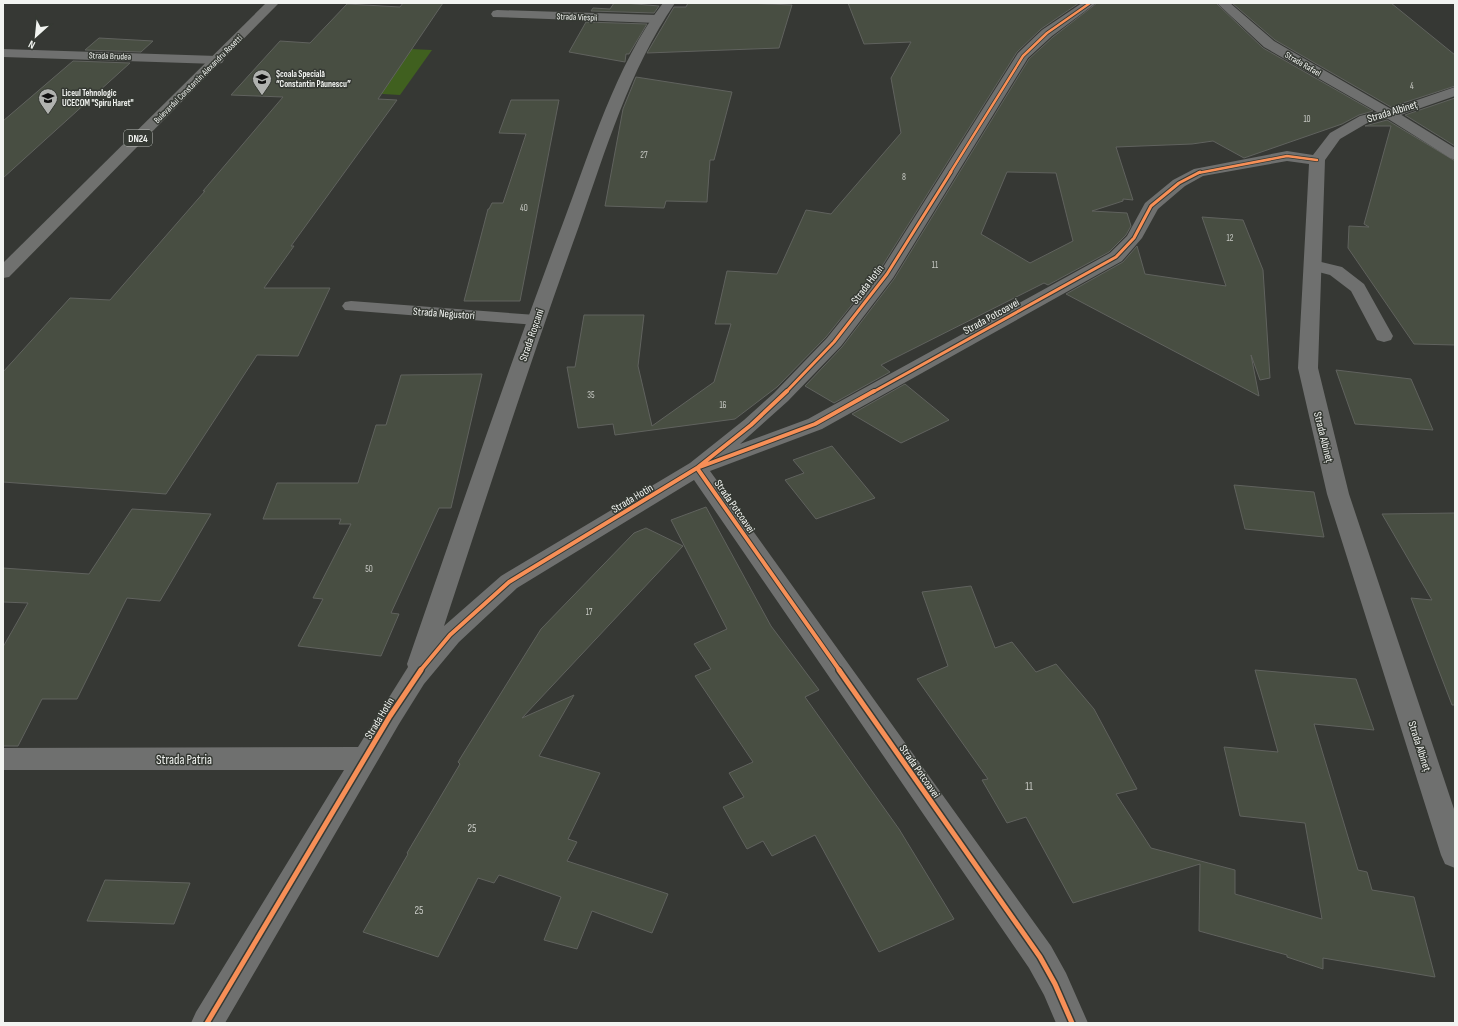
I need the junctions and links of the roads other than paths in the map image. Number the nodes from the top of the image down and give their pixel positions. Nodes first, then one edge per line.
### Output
1 (261, 3) edge
2 (273, 3) edge
3 (669, 3) edge
4 (1090, 3) edge
5 (1223, 3) edge
6 (496, 14) dead end
7 (657, 19) junction
8 (3, 53) edge
9 (210, 60) junction
10 (1455, 91) edge
11 (1390, 114) junction
12 (1455, 155) edge
13 (1317, 160) junction
14 (3, 258) edge
15 (1313, 265) junction
16 (3, 273) edge
17 (351, 306) dead end
18 (536, 320) junction
19 (1384, 336) dead end
20 (698, 468) junction
21 (415, 677) junction
22 (365, 758) junction
23 (3, 759) edge
24 (1455, 855) edge
25 (207, 1023) edge
26 (1072, 1023) edge

1 - 9 main road, Bulevardul Constantin Alexandru Rosetti / DN24
2 - 9 main road, Bulevardul Constantin Alexandru Rosetti / DN24
3 - 7 street, Strada Roșcani
4 - 20 street, Strada Hotin
5 - 11 street, Strada Rafael
6 - 7 street, Strada Viespii
7 - 18 street, Strada Roșcani
8 - 9 street, Strada Brudea
9 - 14 main road, Bulevardul Constantin Alexandru Rosetti / DN24
9 - 16 main road, Bulevardul Constantin Alexandru Rosetti / DN24
10 - 11 street, Strada Albineț
11 - 12 street, Strada Rafael
11 - 13 street, Strada Albineț
13 - 15 street, Strada Albineț
13 - 20 street, Strada Potcoavei
15 - 19 street
15 - 24 street, Strada Albineț
17 - 18 street, Strada Negustori
18 - 21 street, Strada Roșcani
20 - 21 street, Strada Hotin
20 - 26 street, Strada Potcoavei
21 - 22 street, Strada Hotin
22 - 23 street, Strada Patria
22 - 25 street, Strada Hotin

